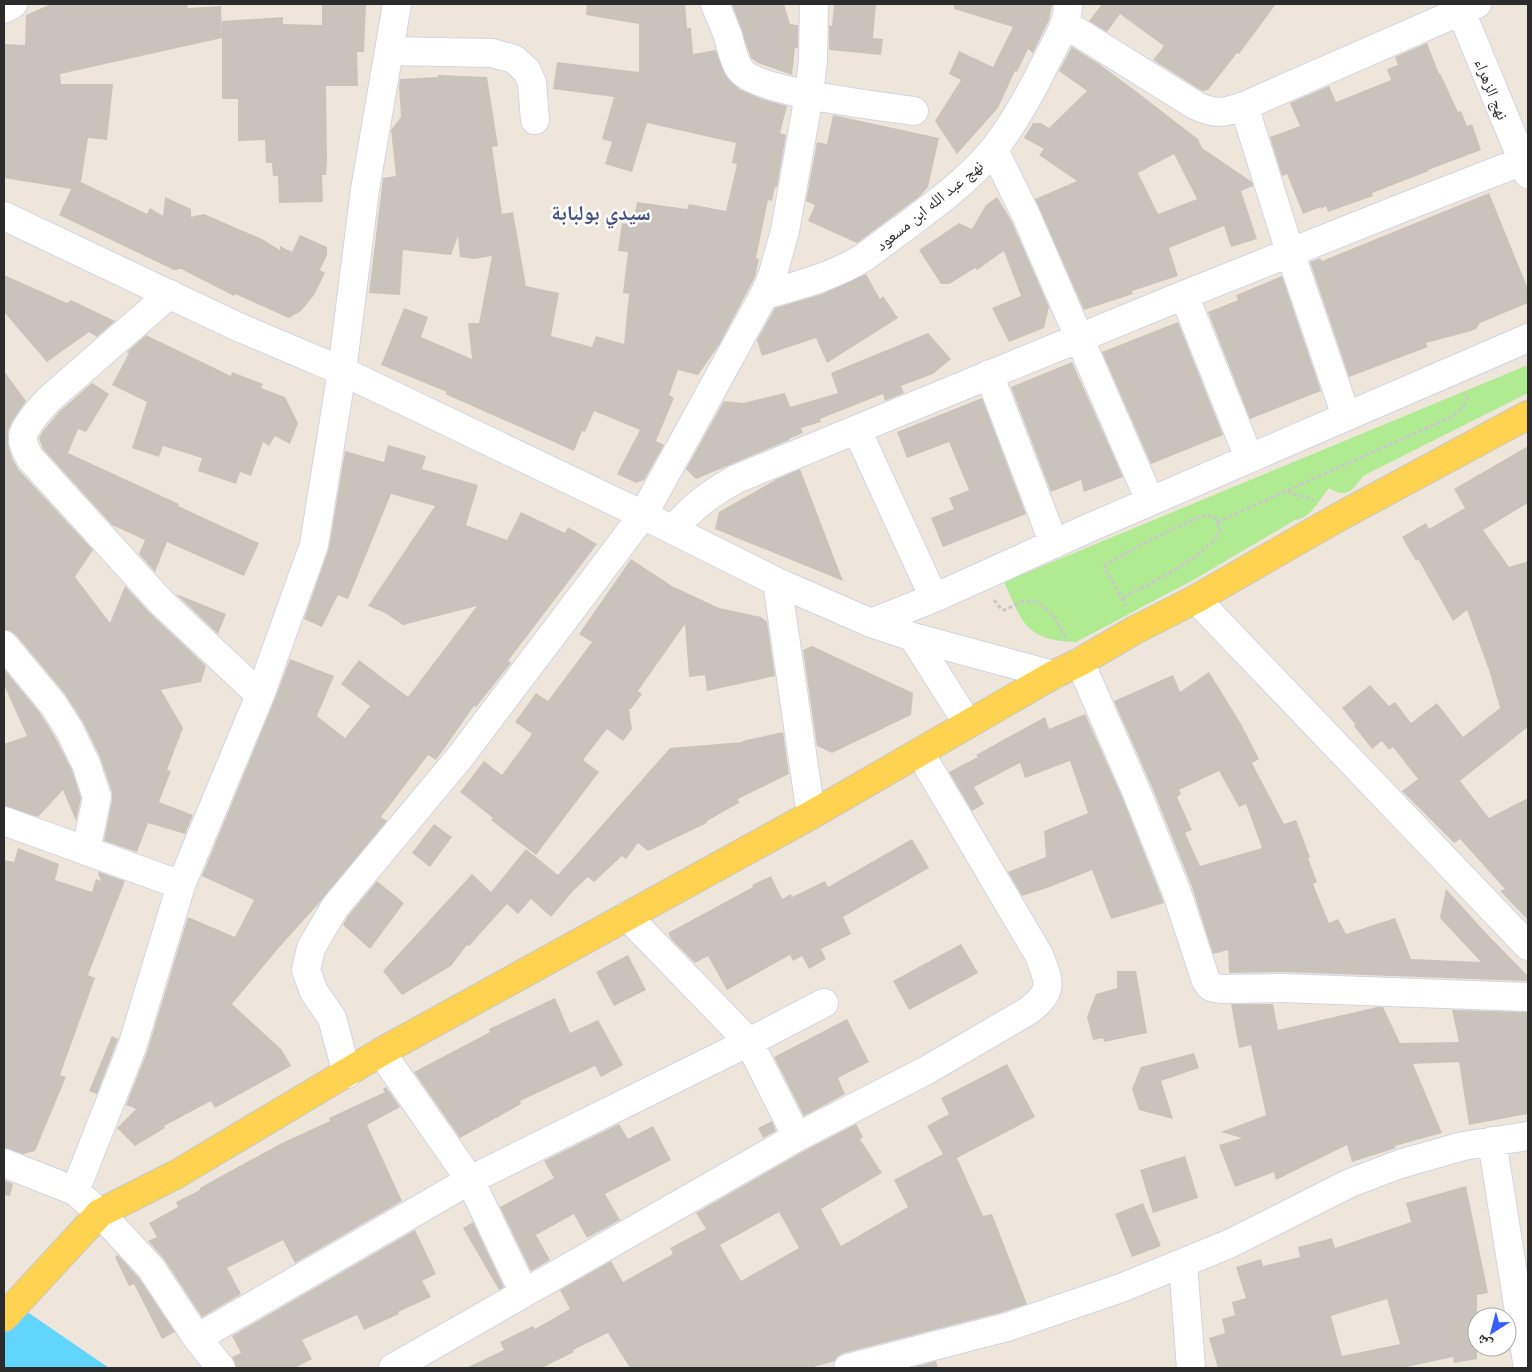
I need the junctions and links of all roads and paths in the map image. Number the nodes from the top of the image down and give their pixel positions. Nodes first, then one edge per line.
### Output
1 (13, 4) edge
2 (397, 4) edge
3 (715, 4) edge
4 (814, 4) edge
5 (1465, 6) edge
6 (4, 9) edge
7 (1066, 14) edge
8 (389, 51) junction
9 (809, 95) junction
10 (1244, 106) junction
11 (914, 111) dead end
12 (535, 120) dead end
13 (994, 150) junction
14 (1526, 165) edge
15 (4, 216) edge
16 (1290, 252) junction
17 (170, 294) junction
18 (764, 295) junction
19 (1184, 295) junction
20 (1078, 338) junction
21 (1528, 338) edge
22 (1454, 369) junction
23 (342, 371) junction
24 (989, 374) junction
25 (1528, 415) edge
26 (1346, 416) junction
27 (857, 430) junction
28 (1249, 458) junction
29 (1150, 501) junction
30 (643, 515) junction
31 (1218, 522) junction
32 (672, 530) junction
33 (1054, 544) junction
34 (983, 576) junction
35 (777, 582) junction
36 (934, 598) junction
37 (1196, 599) junction
38 (871, 623) junction
39 (913, 637) junction
40 (4, 645) edge
41 (1080, 662) junction
42 (1053, 675) junction
43 (260, 695) junction
44 (968, 724) junction
45 (920, 753) junction
46 (811, 815) junction
47 (4, 821) edge
48 (86, 851) junction
49 (181, 885) junction
50 (627, 916) junction
51 (1528, 946) edge
52 (1528, 997) edge
53 (824, 1003) dead end
54 (749, 1042) junction
55 (382, 1052) junction
56 (347, 1074) junction
57 (1528, 1136) edge
58 (797, 1137) junction
59 (1492, 1141) junction
60 (4, 1163) edge
61 (470, 1180) junction
62 (75, 1191) junction
63 (100, 1213) junction
64 (1183, 1264) junction
65 (524, 1293) junction
66 (4, 1317) edge
67 (197, 1338) junction
68 (221, 1368) edge
69 (393, 1368) edge
70 (848, 1368) edge
71 (1191, 1368) edge
72 (1528, 1368) edge

1 - 6 street
2 - 8 street
3 - 9 street
4 - 9 street
5 - 10 street
5 - 14 street, نهج الزهراء
7 - 10 street
7 - 13 street, نهج عبد الله ابن مسعود
8 - 12 street
8 - 23 street
9 - 11 street
9 - 18 street
10 - 16 street
13 - 18 street, نهج عبد الله ابن مسعود
13 - 20 street
14 - 16 street
15 - 17 street
16 - 19 street
16 - 26 street
17 - 23 street
17 - 43 street
18 - 30 street
19 - 20 street
19 - 28 street
20 - 24 street
20 - 29 street
21 - 22 street
22 - 26 street
22 - 31 path
23 - 30 street
23 - 43 street
24 - 27 street
24 - 33 street
25 - 37 main road
26 - 28 street
27 - 32 street
27 - 36 street
28 - 29 street
29 - 33 street
30 - 32 street
30 - 56 street
31 - 31 path
32 - 35 street
33 - 34 street
34 - 36 street
34 - 41 path
35 - 38 street
35 - 46 street
36 - 38 street
37 - 41 main road
37 - 51 street
38 - 39 street
39 - 42 street
39 - 44 street
40 - 48 street
41 - 42 main road
41 - 52 street
42 - 44 main road
43 - 49 street
44 - 45 main road
45 - 46 main road
45 - 58 street
46 - 50 main road
47 - 48 street
48 - 49 street
49 - 62 street
50 - 54 street
50 - 55 main road
53 - 54 street
54 - 58 street
54 - 61 street
55 - 56 main road
55 - 61 street
56 - 63 main road
57 - 59 street
58 - 65 street
59 - 64 street
59 - 72 street
60 - 62 street
61 - 65 street
61 - 67 street
62 - 63 street
63 - 66 main road
63 - 67 street
64 - 70 street
64 - 71 street
65 - 69 street
67 - 68 street

